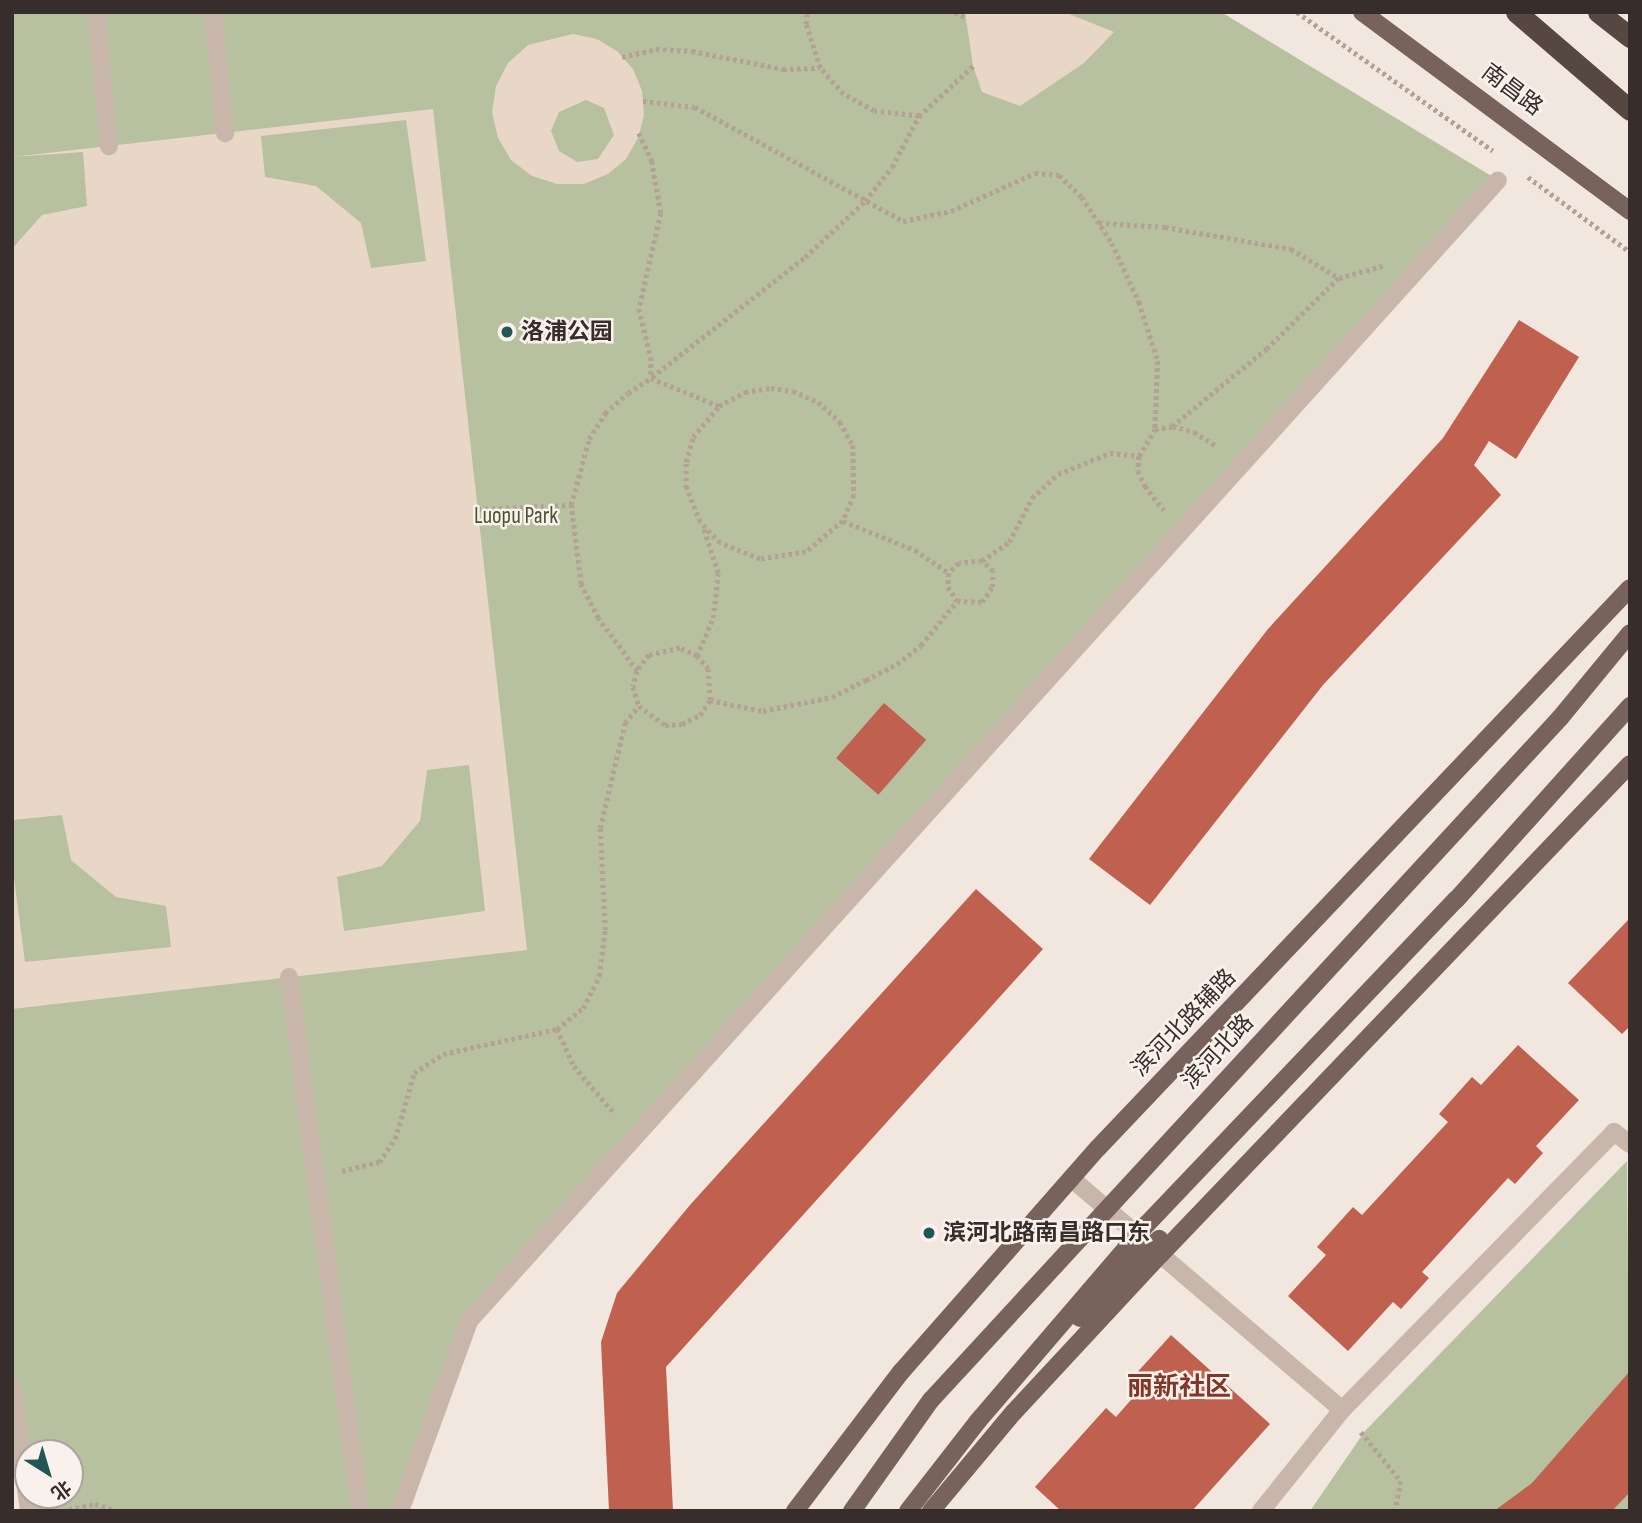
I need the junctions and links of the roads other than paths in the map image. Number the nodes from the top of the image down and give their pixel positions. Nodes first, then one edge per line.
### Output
1 (96, 12) edge
2 (213, 12) edge
3 (1362, 12) edge
4 (1516, 12) edge
5 (1598, 12) edge
6 (1630, 37) edge
7 (1630, 110) edge
8 (225, 133) dead end
9 (110, 146) dead end
10 (1498, 180) dead end
11 (1630, 211) edge
12 (1630, 588) edge
13 (1630, 634) edge
14 (1630, 706) edge
15 (1630, 750) edge
16 (1630, 764) edge
17 (289, 977) dead end
18 (1630, 1144) edge
19 (1072, 1178) junction
20 (1161, 1254) junction
21 (12, 1388) edge
22 (1342, 1410) junction
23 (978, 1421) junction
24 (29, 1511) edge
25 (360, 1511) edge
26 (400, 1511) edge
27 (795, 1511) edge
28 (852, 1511) edge
29 (908, 1511) edge
30 (931, 1511) edge
31 (1261, 1511) edge

1 - 9 street
2 - 8 street
3 - 11 main road, 南昌路
4 - 7 highway
5 - 6 highway
10 - 26 street
12 - 19 main road, 滨河北路辅路
13 - 28 main road, 滨河北路
14 - 23 main road
15 - 23 main road
16 - 20 main road
17 - 25 street
18 - 22 street
19 - 20 street
19 - 27 main road, 滨河北路辅路
20 - 22 street
20 - 30 main road
21 - 24 street
22 - 31 street
23 - 29 main road

